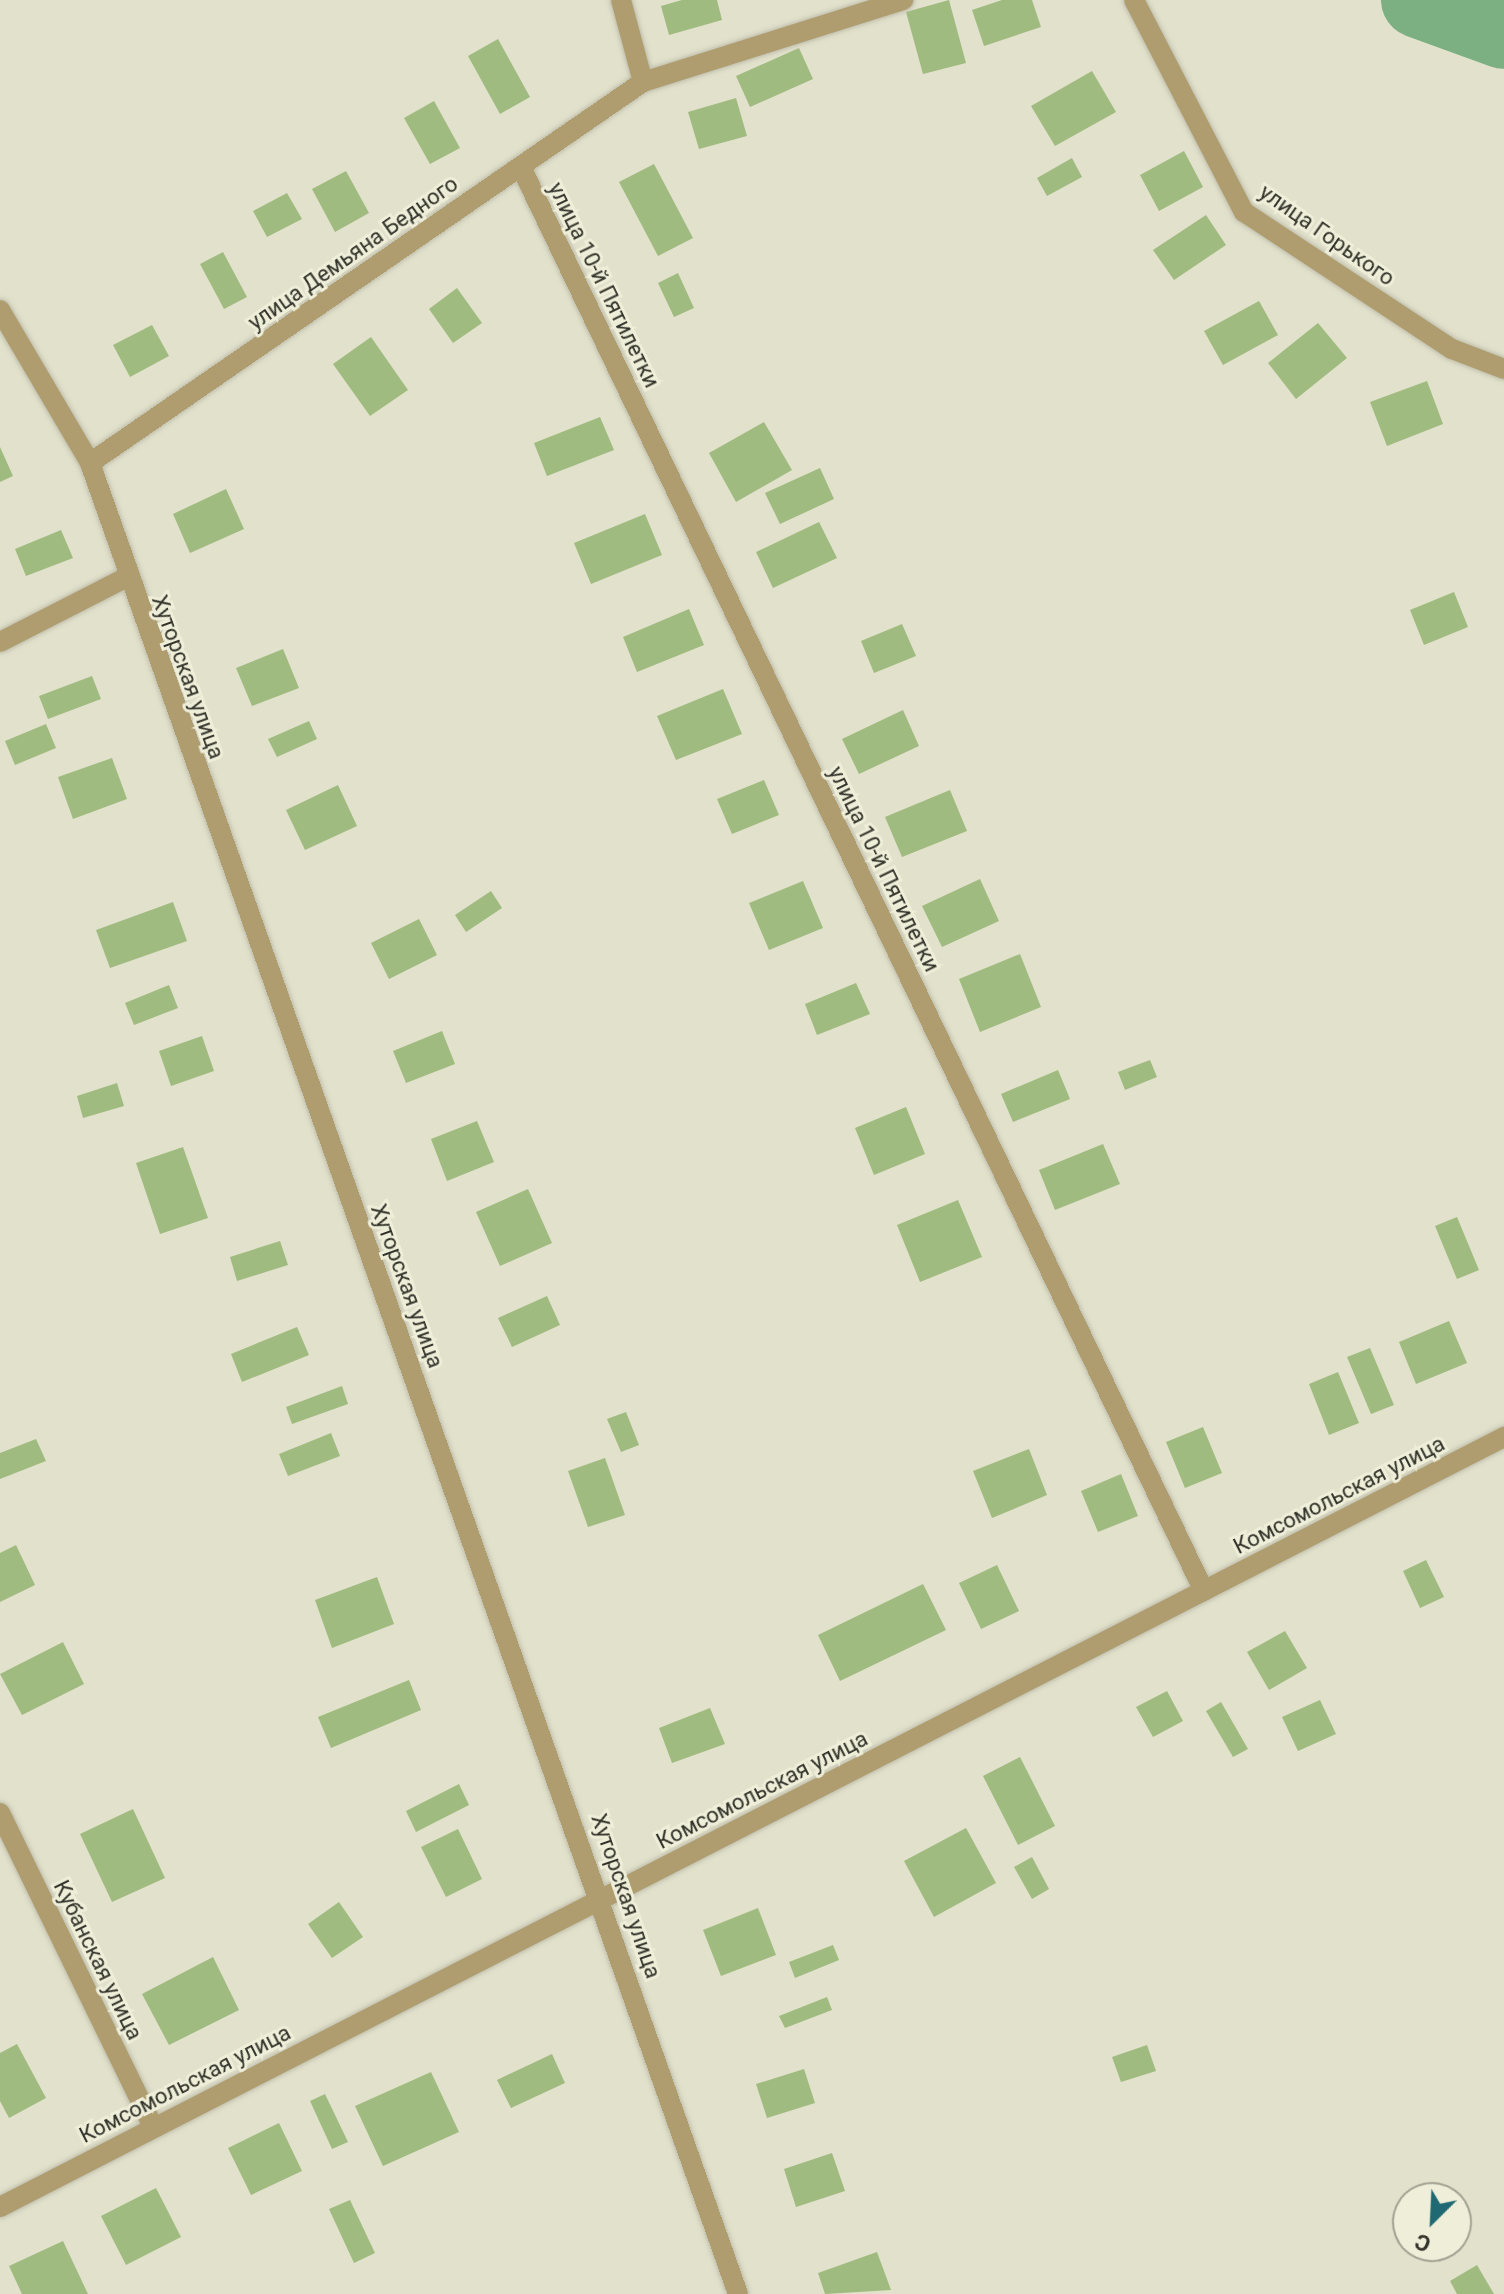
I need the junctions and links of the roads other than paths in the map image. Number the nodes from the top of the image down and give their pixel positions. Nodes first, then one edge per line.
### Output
1 (621, 0) edge
2 (903, 0) edge
3 (1134, 0) edge
4 (643, 82) junction
5 (521, 167) junction
6 (0, 310) edge
7 (1504, 369) edge
8 (90, 463) junction
9 (127, 577) junction
10 (0, 642) edge
11 (1504, 1437) edge
12 (1204, 1591) junction
13 (0, 1813) edge
14 (602, 1899) junction
15 (153, 2127) junction
16 (0, 2207) edge
17 (738, 2294) edge

1 - 4 street
2 - 4 street, улица Демьяна Бедного
3 - 7 street, улица Горького
4 - 5 street, улица Демьяна Бедного
5 - 8 street, улица Демьяна Бедного
5 - 12 street, улица 10-й Пятилетки
6 - 8 street, Хуторская улица
8 - 9 street, Хуторская улица
9 - 10 street
9 - 14 street, Хуторская улица
11 - 12 street, Комсомольская улица
12 - 14 street, Комсомольская улица
13 - 15 street, Кубанская улица
14 - 15 street, Комсомольская улица
14 - 17 street, Хуторская улица
15 - 16 street, Комсомольская улица

